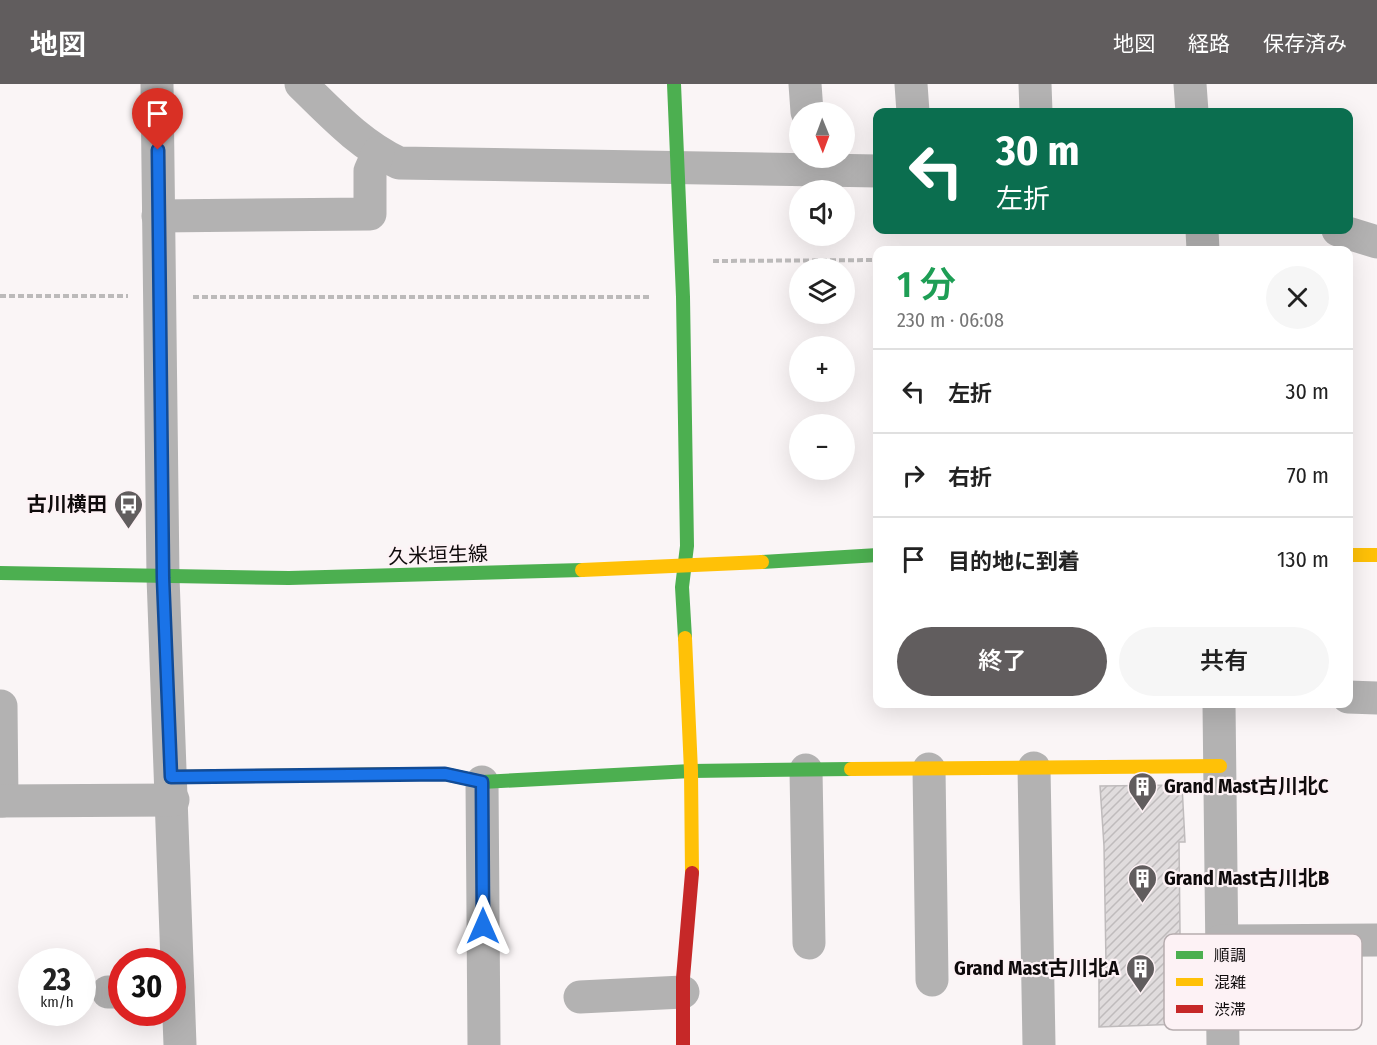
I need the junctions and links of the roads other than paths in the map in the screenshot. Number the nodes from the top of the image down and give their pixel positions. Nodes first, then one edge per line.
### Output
1 (157, 84) edge
2 (301, 84) edge
3 (674, 84) edge
4 (805, 84) edge
5 (911, 84) edge
6 (1035, 84) edge
7 (1191, 84) edge
8 (806, 102) edge
9 (913, 108) edge
10 (1036, 108) edge
11 (1192, 108) edge
12 (378, 153) junction
13 (789, 164) edge
14 (678, 167) junction
15 (848, 168) edge
16 (873, 170) edge
17 (158, 216) junction
18 (1351, 234) edge
19 (1377, 242) edge
20 (873, 555) edge
21 (1353, 555) edge
22 (1377, 555) edge
23 (684, 566) junction
24 (0, 573) edge
25 (163, 578) junction
26 (1353, 697) edge
27 (1377, 698) edge
28 (1, 706) edge
29 (1219, 708) edge
30 (1220, 766) junction
31 (1034, 768) junction
32 (928, 769) junction
33 (807, 770) junction
34 (692, 771) junction
35 (482, 782) junction
36 (172, 788) junction
37 (1, 801) edge
38 (1221, 934) edge
39 (1362, 940) edge
40 (1377, 940) edge
41 (809, 943) dead end
42 (175, 948) edge
43 (932, 980) dead end
44 (683, 992) junction
45 (580, 997) dead end
46 (179, 1026) edge
47 (1223, 1030) edge
48 (180, 1045) edge
49 (484, 1045) edge
50 (683, 1045) edge
51 (1039, 1045) edge
52 (1223, 1045) edge

1 - 17 street
2 - 12 street
3 - 14 street
4 - 8 street
5 - 9 street
6 - 10 street
7 - 11 street
12 - 14 street
12 - 17 street
13 - 14 street
14 - 23 street
15 - 16 street
17 - 25 street
18 - 19 street
20 - 23 street, 久米垣生線
21 - 22 street
23 - 25 street, 久米垣生線
23 - 34 street
24 - 25 street, 久米垣生線
25 - 36 street
26 - 27 street
28 - 37 street
29 - 30 street
30 - 31 street
30 - 38 street
31 - 32 street
31 - 51 street
32 - 33 street
32 - 43 street
33 - 34 street
33 - 41 street
34 - 35 street
34 - 44 street
35 - 36 street
35 - 49 street
36 - 37 street
36 - 42 street
39 - 40 street
44 - 45 street
44 - 50 street
46 - 48 street
47 - 52 street

